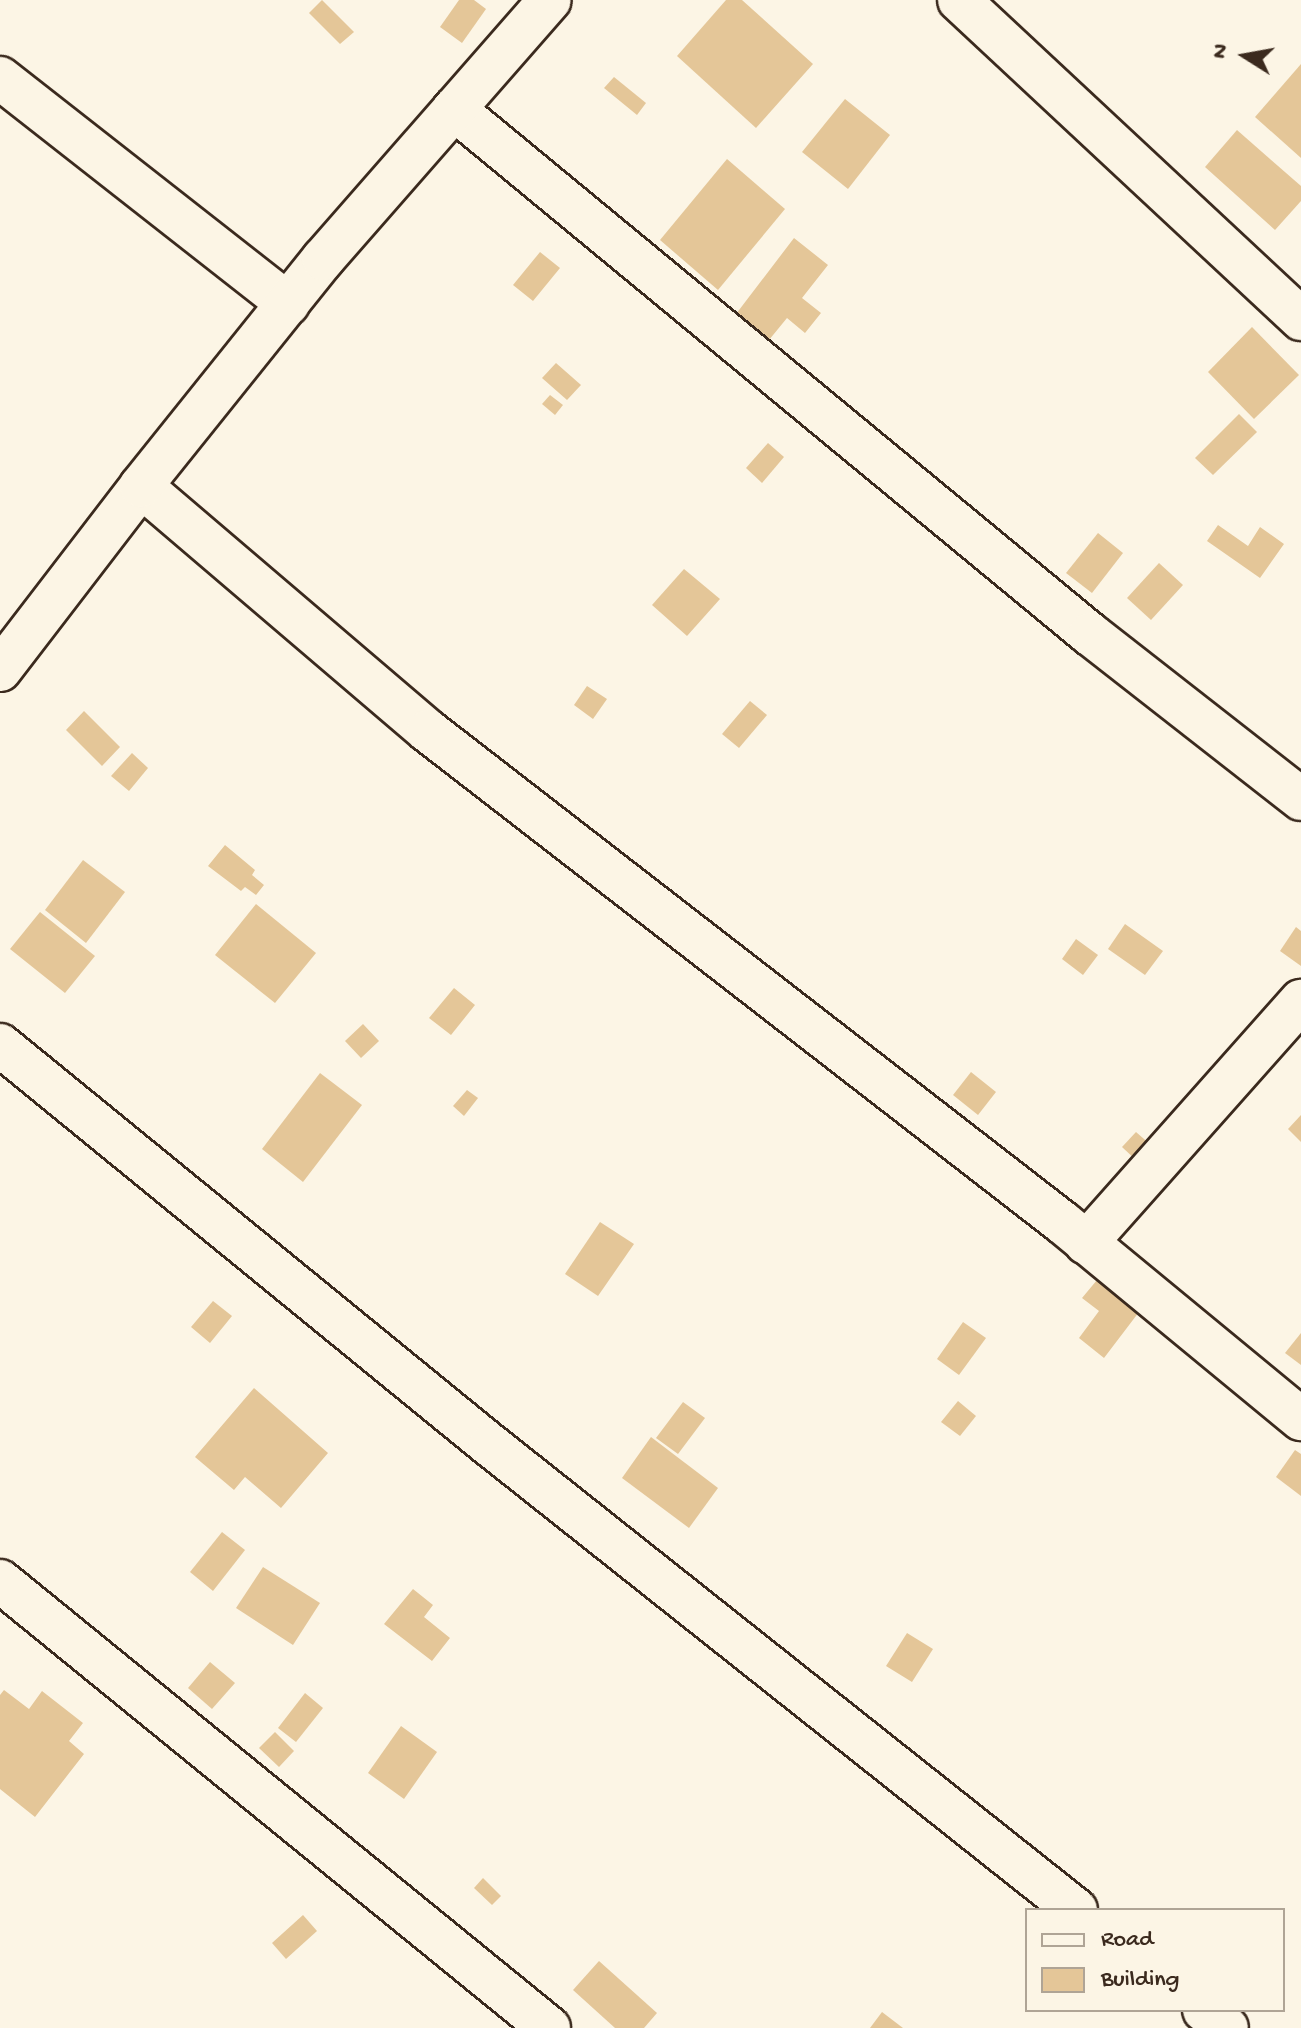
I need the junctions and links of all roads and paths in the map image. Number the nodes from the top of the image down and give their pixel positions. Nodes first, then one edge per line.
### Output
1 (550, 0) edge
2 (959, 0) edge
3 (0, 78) edge
4 (454, 109) junction
5 (288, 304) junction
6 (1301, 319) edge
7 (141, 486) junction
8 (0, 670) edge
9 (1301, 799) edge
10 (1301, 1001) edge
11 (0, 1045) edge
12 (1086, 1243) junction
13 (1301, 1419) edge
14 (0, 1581) edge
15 (1073, 1908) edge
16 (1207, 2012) edge
17 (549, 2028) edge
18 (1227, 2028) edge

1 - 4 street
2 - 6 street
3 - 5 street
4 - 5 street
4 - 9 street
5 - 7 street
7 - 8 street
7 - 12 street
10 - 12 street
11 - 15 street
12 - 13 street
14 - 17 street
16 - 18 street

